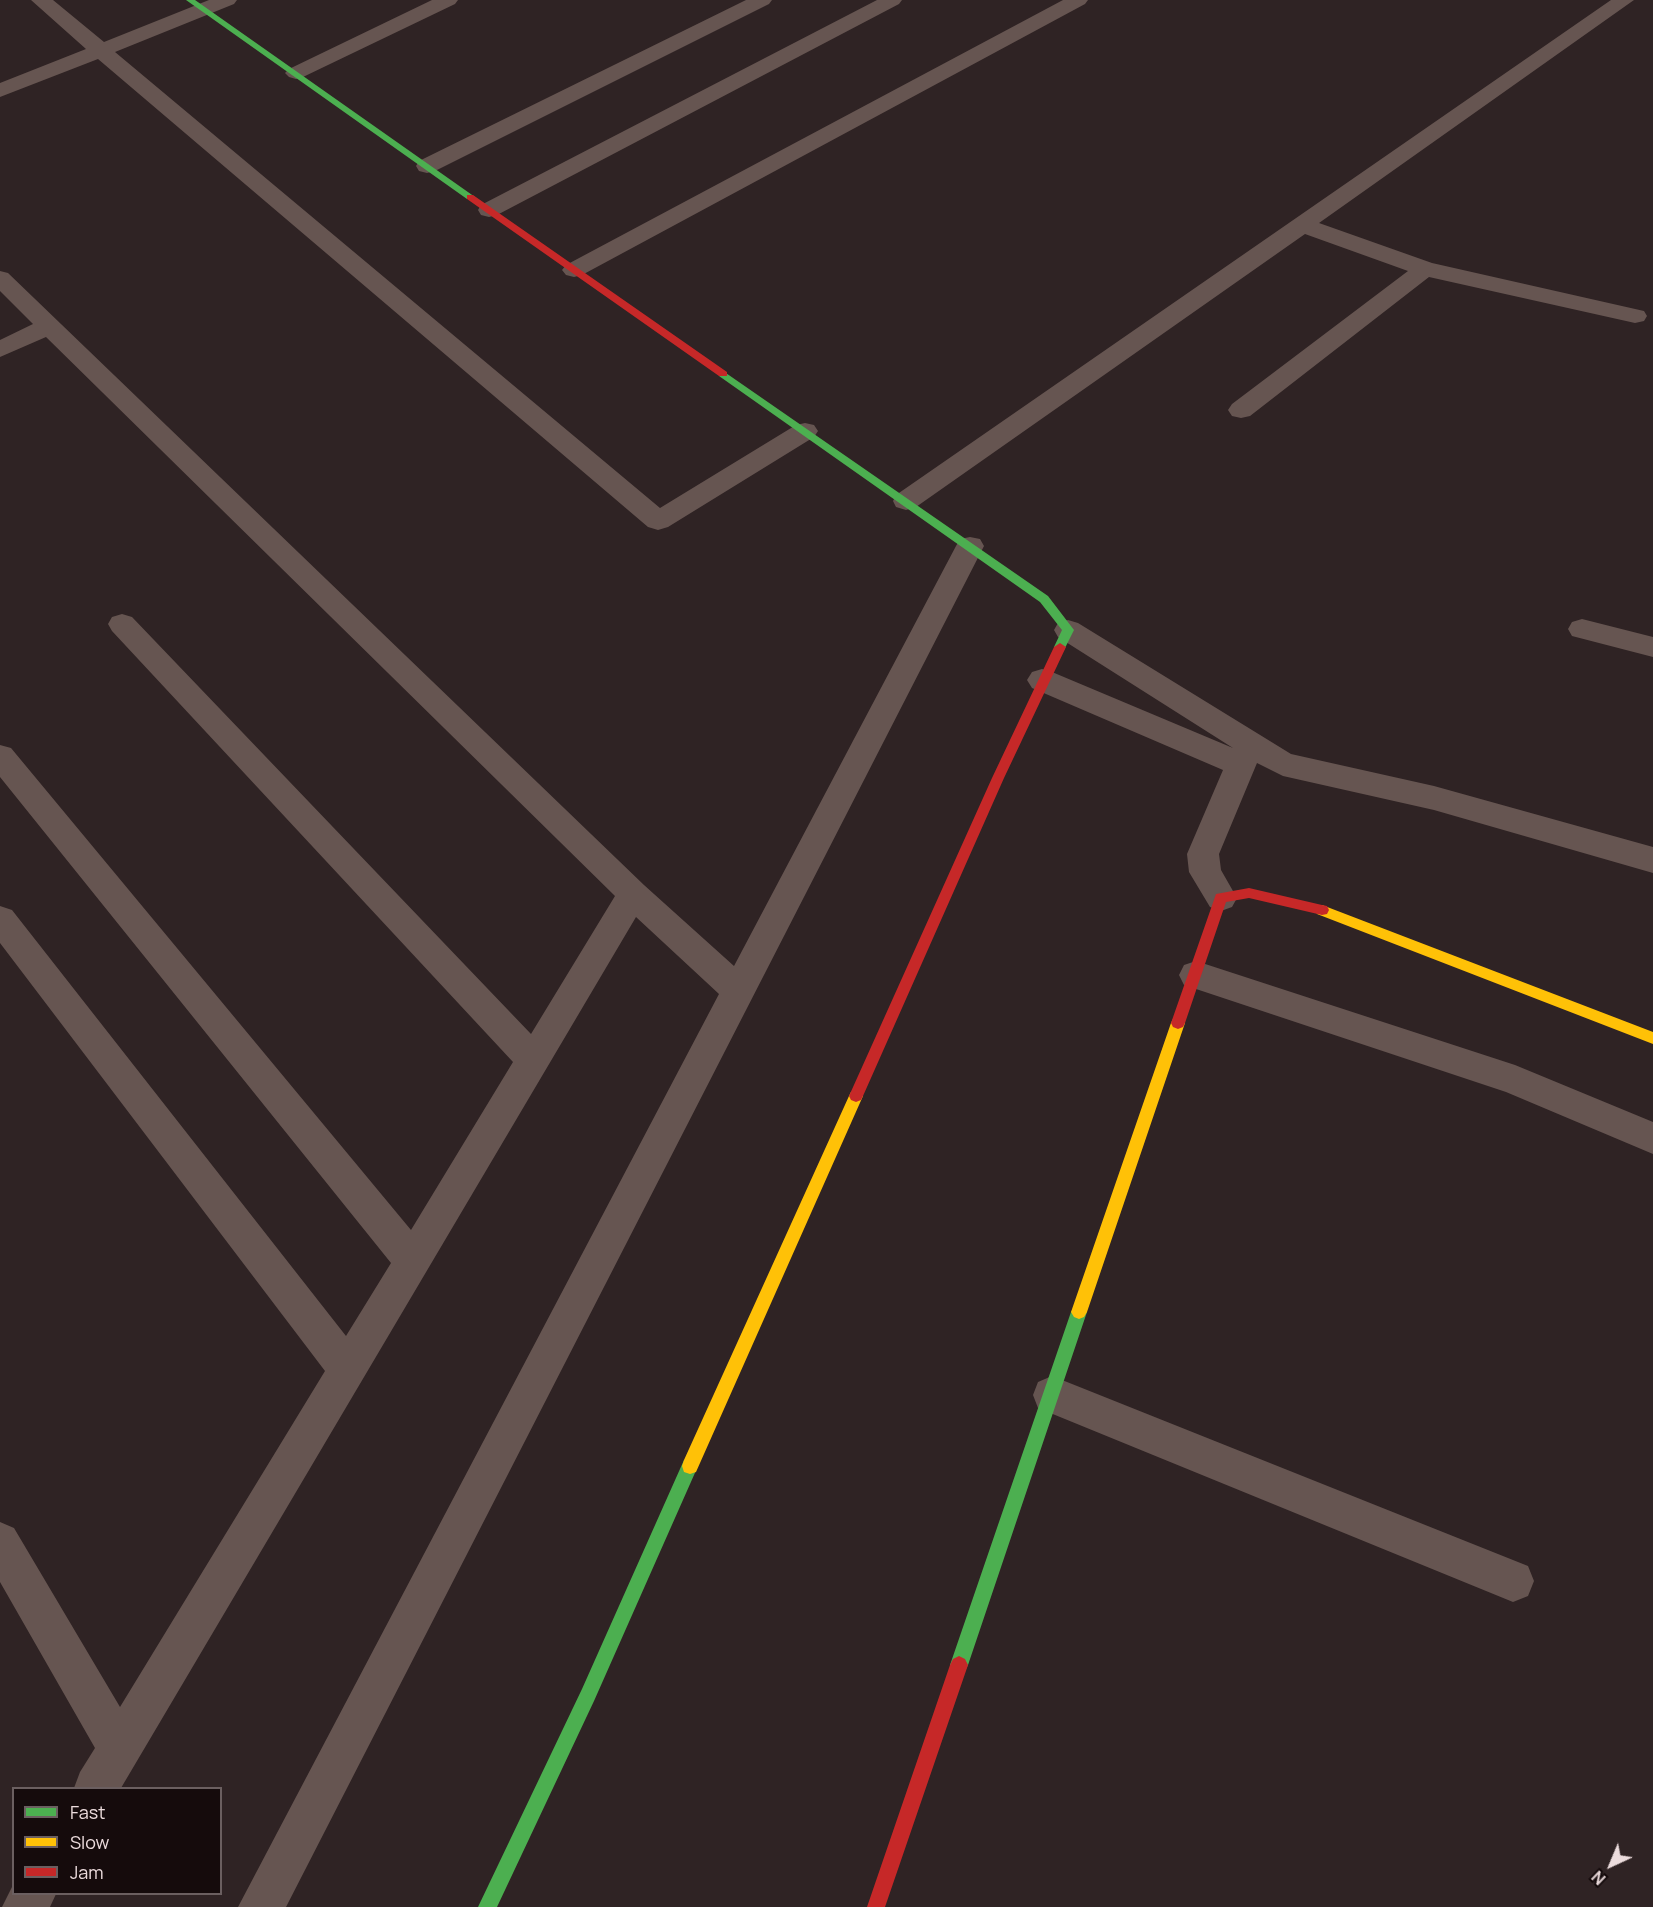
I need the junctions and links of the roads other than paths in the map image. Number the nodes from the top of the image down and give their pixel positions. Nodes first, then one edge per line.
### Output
1 (41, 0) edge
2 (227, 0) edge
3 (448, 0) edge
4 (762, 0) edge
5 (892, 0) edge
6 (1078, 0) edge
7 (1624, 0) edge
8 (198, 5) edge
9 (101, 51) junction
10 (296, 74) junction
11 (0, 91) edge
12 (427, 165) junction
13 (489, 210) junction
14 (1302, 225) junction
15 (1425, 269) junction
16 (574, 270) junction
17 (0, 278) edge
18 (1635, 316) dead end
19 (50, 326) junction
20 (0, 350) edge
21 (1241, 410) dead end
22 (805, 431) junction
23 (906, 501) junction
24 (970, 546) junction
25 (122, 624) dead end
26 (1582, 629) dead end
27 (1068, 630) junction
28 (1653, 647) edge
29 (1042, 680) junction
30 (1246, 754) junction
31 (0, 756) edge
32 (1653, 860) edge
33 (633, 894) junction
34 (1221, 898) junction
35 (0, 919) edge
36 (1196, 975) junction
37 (738, 990) junction
38 (1653, 1038) edge
39 (533, 1060) junction
40 (1653, 1138) edge
41 (413, 1260) junction
42 (347, 1368) junction
43 (1052, 1395) junction
44 (0, 1542) edge
45 (1513, 1581) dead end
46 (120, 1749) junction
47 (97, 1787) edge
48 (878, 1906) edge
49 (261, 1907) edge
50 (487, 1907) edge

1 - 9 street
2 - 8 street
3 - 10 street
4 - 12 street
5 - 13 street
6 - 16 street
7 - 14 street
8 - 9 street
8 - 10 street
9 - 11 street
9 - 22 street
10 - 12 street
12 - 13 street
13 - 16 street
14 - 15 street
14 - 23 street
15 - 18 street
15 - 21 street
16 - 22 street
17 - 19 street
19 - 20 street
19 - 33 street
22 - 23 street
23 - 24 street
24 - 27 street
24 - 37 street
25 - 39 street
26 - 28 street
27 - 29 street
27 - 30 street
29 - 30 street
29 - 50 street
30 - 32 street
30 - 34 street
31 - 41 street
33 - 37 street
33 - 39 street
34 - 36 street
34 - 38 street
35 - 42 street
36 - 40 street
36 - 43 street
37 - 49 street
39 - 41 street
41 - 42 street
42 - 46 street
43 - 45 street
43 - 48 street
44 - 46 street
46 - 47 street

